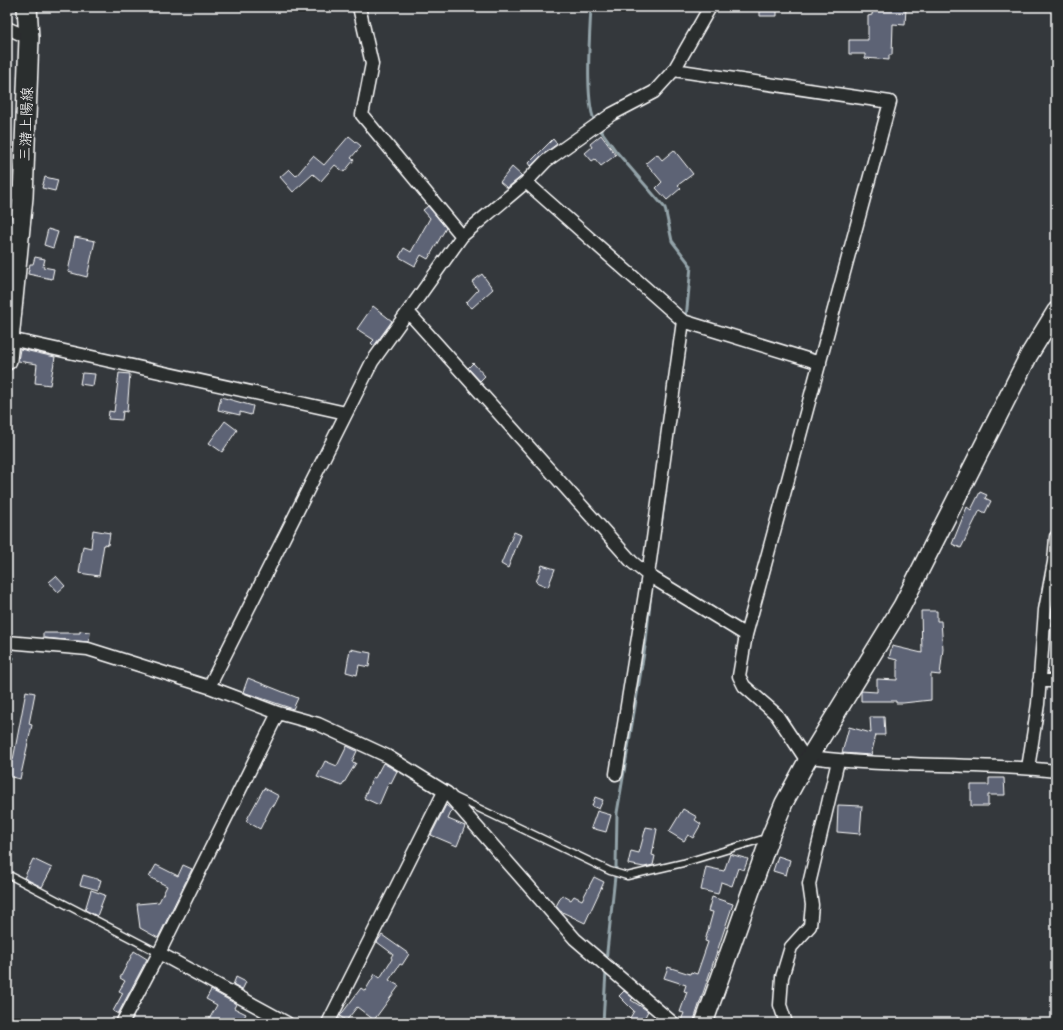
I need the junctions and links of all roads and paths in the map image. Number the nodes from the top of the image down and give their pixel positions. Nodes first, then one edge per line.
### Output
1 (27, 7) edge
2 (358, 7) edge
3 (710, 7) edge
4 (7, 28) edge
5 (29, 38) junction
6 (674, 70) junction
7 (526, 182) junction
8 (15, 195) edge
9 (462, 236) junction
10 (1056, 311) edge
11 (409, 313) junction
12 (683, 321) junction
13 (10, 339) junction
14 (7, 360) edge
15 (820, 363) junction
16 (346, 413) junction
17 (1056, 537) edge
18 (648, 575) junction
19 (746, 635) junction
20 (7, 642) edge
21 (1039, 681) junction
22 (1056, 681) edge
23 (208, 687) junction
24 (278, 713) junction
25 (809, 759) junction
26 (838, 761) junction
27 (1028, 768) junction
28 (1056, 771) edge
29 (616, 774) dead end
30 (445, 792) junction
31 (770, 837) junction
32 (7, 874) edge
33 (159, 953) junction
34 (122, 1023) edge
35 (287, 1023) edge
36 (328, 1023) edge
37 (673, 1023) edge
38 (704, 1023) edge
39 (786, 1023) edge

1 - 5 main road, 三潴上陽線
2 - 9 street
3 - 6 street
4 - 5 street
5 - 8 main road, 三潴上陽線
6 - 7 street
6 - 15 street
7 - 9 street
7 - 12 street
8 - 13 main road, 三潴上陽線
9 - 11 street
10 - 25 street
11 - 16 street
11 - 18 street
12 - 15 street
12 - 18 street
13 - 14 main road, 三潴上陽線
13 - 16 street
15 - 19 street
16 - 23 street
17 - 21 street
18 - 19 street
18 - 29 street
19 - 25 street
20 - 23 street
21 - 22 street
21 - 27 street
23 - 24 street
24 - 30 street
24 - 33 street
25 - 26 street
25 - 31 street
26 - 27 street
26 - 39 street
27 - 28 street
30 - 31 lane
30 - 36 street
30 - 37 street
31 - 38 street
32 - 33 lane
33 - 34 street
33 - 35 street

